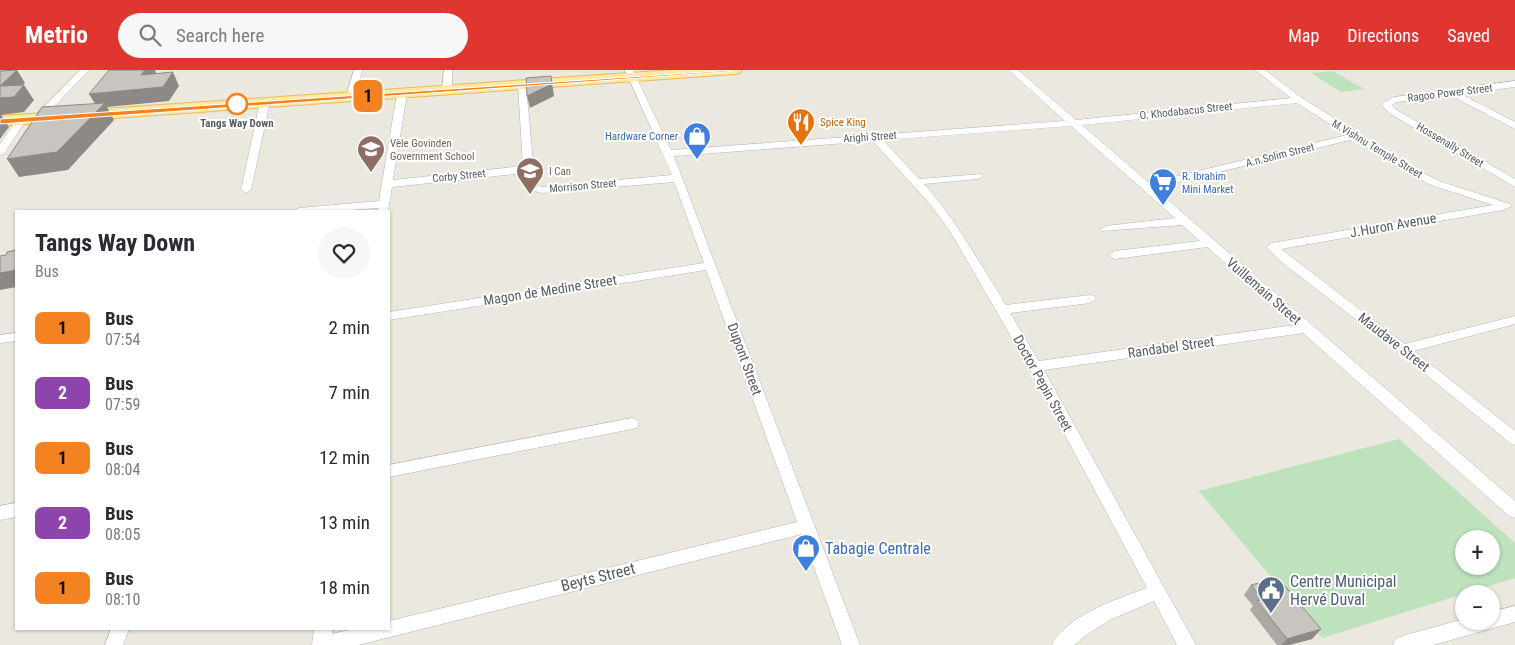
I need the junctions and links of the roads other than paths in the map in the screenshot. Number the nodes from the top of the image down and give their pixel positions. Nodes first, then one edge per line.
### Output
1 (84, 70) edge
2 (358, 70) edge
3 (448, 70) edge
4 (736, 70) edge
5 (1013, 70) edge
6 (1258, 70) edge
7 (630, 74) edge
8 (1515, 84) edge
9 (522, 85) junction
10 (1502, 86) junction
11 (447, 90) junction
12 (1515, 92) edge
13 (1452, 93) junction
14 (402, 94) junction
15 (351, 97) junction
16 (1299, 100) junction
17 (265, 102) junction
18 (1386, 104) joint
19 (37, 119) junction
20 (20, 120) junction
21 (0, 122) edge
22 (1073, 123) junction
23 (1515, 126) edge
24 (875, 136) junction
25 (1355, 136) junction
26 (0, 152) edge
27 (668, 153) junction
28 (529, 169) junction
29 (977, 176) dead end
30 (678, 178) junction
31 (916, 182) junction
32 (389, 184) junction
33 (1515, 184) edge
34 (1146, 187) junction
35 (246, 190) dead end
36 (1510, 205) edge
37 (384, 208) edge
38 (327, 210) edge
39 (1184, 221) junction
40 (1106, 229) dead end
41 (1210, 243) junction
42 (1272, 247) joint
43 (1115, 255) dead end
44 (710, 266) junction
45 (1090, 299) dead end
46 (1002, 310) junction
47 (390, 316) edge
48 (1515, 320) edge
49 (1306, 328) junction
50 (1403, 349) junction
51 (1035, 366) junction
52 (632, 424) dead end
53 (1515, 439) edge
54 (390, 471) edge
55 (1513, 507) edge
56 (15, 510) edge
57 (0, 513) edge
58 (808, 526) junction
59 (1157, 592) junction
60 (1515, 614) edge
61 (1500, 618) edge
62 (390, 629) edge
63 (120, 630) edge
64 (323, 630) edge
65 (384, 630) edge
66 (1457, 630) edge
67 (114, 645) edge
68 (321, 645) edge
69 (851, 645) edge
70 (1061, 645) edge
71 (1187, 645) edge
72 (1402, 645) edge

1 - 19 street
2 - 15 street
3 - 11 street
4 - 7 main road
5 - 22 street, Vuillemain Street
6 - 16 street, M.Vishnu Temple Street
7 - 9 main road
7 - 27 street, Dupont Street
8 - 10 street, Ragoo Power Street
9 - 11 main road
9 - 28 street, Morrison Street
10 - 12 street
10 - 13 street, Ragoo Power Street
11 - 14 main road
13 - 18 street, Ragoo Power Street
13 - 23 street
14 - 15 main road
14 - 32 street
15 - 17 main road
16 - 22 street, O. Khodabacus Street
16 - 25 street, M.Vishnu Temple Street
17 - 19 main road
17 - 35 street
18 - 33 street, Hossenally Street
19 - 20 main road
20 - 21 main road
20 - 26 street
22 - 24 street, Arighi Street
22 - 34 street, Vuillemain Street
24 - 27 street, Arighi Street
24 - 31 street, Doctor Pepin Street
25 - 34 street, A.n.Solim Street
25 - 36 street, M.Vishnu Temple Street
27 - 30 street, Dupont Street
28 - 30 street, Morrison Street
28 - 32 street, Corby Street
29 - 31 street
30 - 44 street, Dupont Street
31 - 46 street, Doctor Pepin Street
32 - 37 street
34 - 39 street, Vuillemain Street
36 - 42 street, J.Huron Avenue
37 - 38 street
39 - 40 street
39 - 41 street, Vuillemain Street
41 - 43 street
41 - 49 street, Vuillemain Street
42 - 50 street, Maudave Street
44 - 47 street, Magon de Medine Street
44 - 58 street, Dupont Street
45 - 46 street
46 - 51 street, Doctor Pepin Street
48 - 50 street
49 - 51 street, Randabel Street
49 - 55 street, Vuillemain Street
50 - 53 street, Maudave Street
51 - 59 street, Doctor Pepin Street
52 - 54 street
56 - 57 street
58 - 62 street, Beyts Street
58 - 69 street, Dupont Street
59 - 70 street
59 - 71 street, Doctor Pepin Street
60 - 61 street
63 - 67 street
64 - 68 street
65 - 68 street, Beyts Street
66 - 72 street

